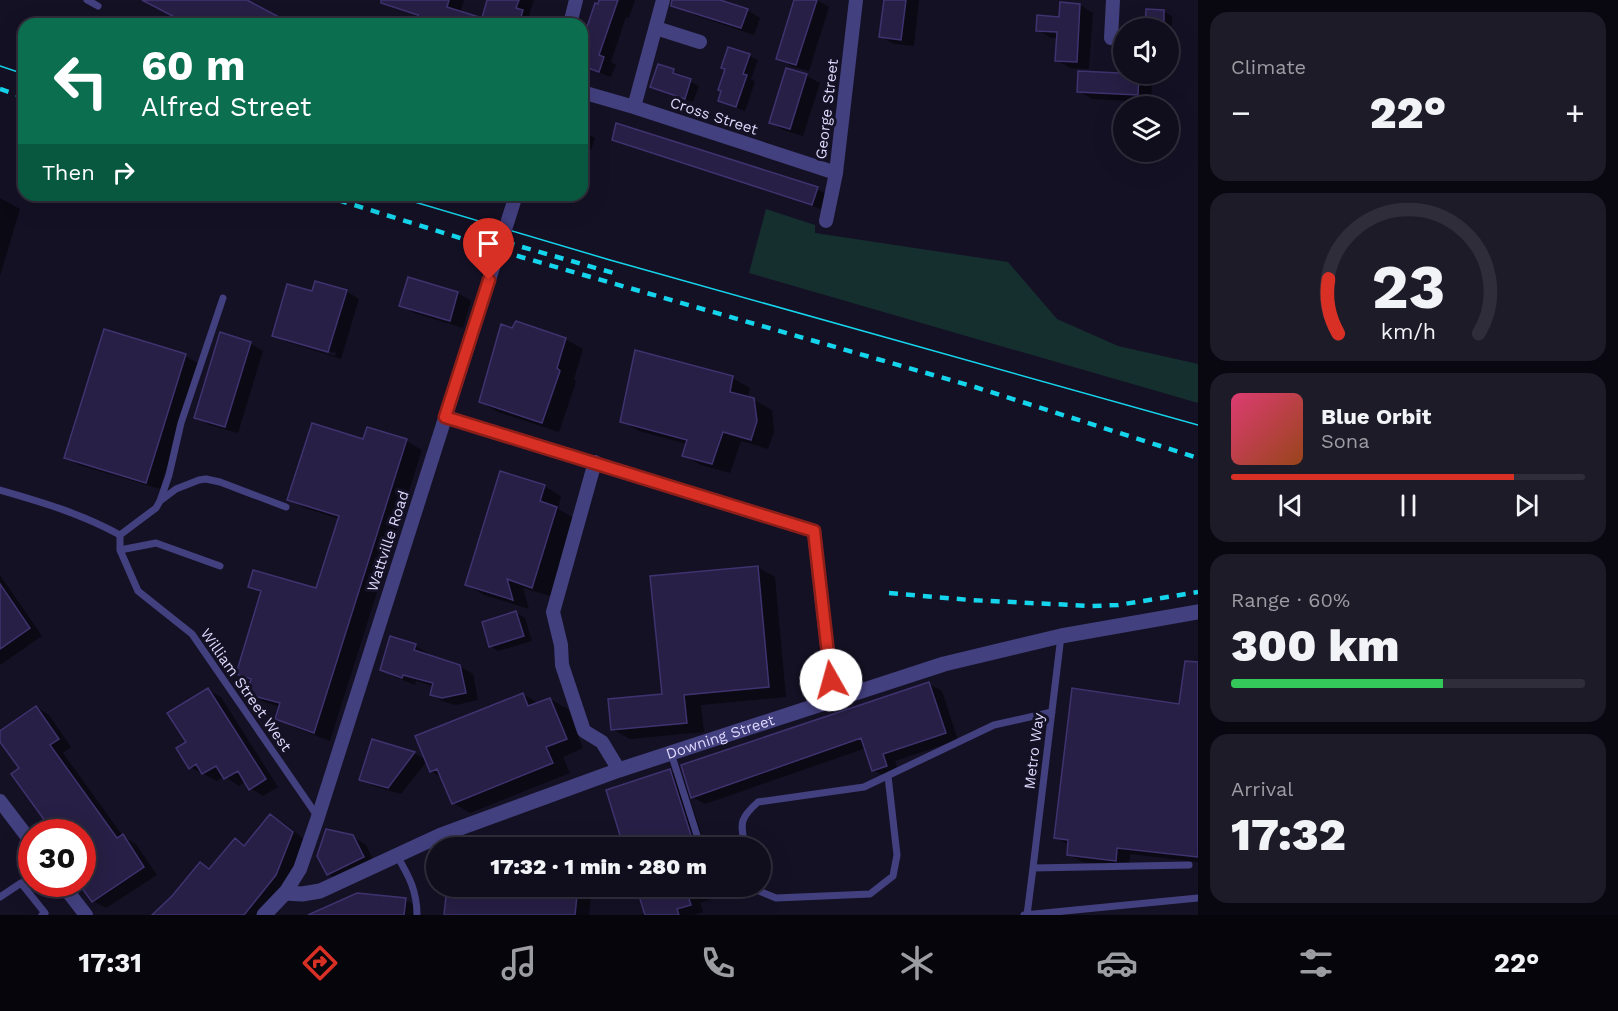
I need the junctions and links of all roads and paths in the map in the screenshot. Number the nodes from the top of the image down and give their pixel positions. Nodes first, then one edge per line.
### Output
1 (87, 0) edge
2 (576, 0) edge
3 (663, 0) edge
4 (856, 0) edge
5 (1113, 0) edge
6 (98, 6) dead end
7 (572, 18) edge
8 (656, 28) junction
9 (1111, 38) dead end
10 (700, 42) dead end
11 (588, 94) edge
12 (634, 107) junction
13 (836, 173) junction
14 (514, 201) edge
15 (826, 221) dead end
16 (222, 298) dead end
17 (445, 417) junction
18 (595, 462) junction
19 (0, 490) edge
20 (160, 501) junction
21 (286, 507) dead end
22 (120, 535) junction
23 (120, 550) junction
24 (220, 567) dead end
25 (1198, 612) edge
26 (1061, 636) junction
27 (833, 701) junction
28 (1052, 712) junction
29 (671, 753) junction
30 (619, 770) junction
31 (888, 776) junction
32 (0, 801) edge
33 (318, 817) junction
34 (18, 825) edge
35 (698, 837) edge
36 (743, 837) edge
37 (397, 856) junction
38 (1189, 865) dead end
39 (1034, 868) junction
40 (285, 893) junction
41 (771, 896) edge
42 (0, 897) edge
43 (72, 897) edge
44 (1198, 898) edge
45 (42, 915) edge
46 (86, 915) edge
47 (264, 915) edge
48 (417, 915) edge
49 (1025, 915) edge

1 - 6 lane
2 - 7 street
3 - 8 street
4 - 13 street, George Street
5 - 9 street
8 - 10 street
8 - 12 street
11 - 12 street, Cross Street
12 - 13 street, Cross Street
13 - 15 street, George Street
14 - 17 street, Wattville Road, bridge
16 - 20 lane
17 - 18 street
17 - 33 street, Wattville Road
18 - 27 street
18 - 30 street
19 - 22 lane
20 - 21 lane
20 - 22 lane
22 - 23 lane
23 - 24 lane
23 - 33 lane, William Street West
25 - 26 street, Downing Street
26 - 27 street, Downing Street
26 - 28 lane, Metro Way
27 - 29 street, Downing Street
28 - 31 lane
28 - 39 lane, Metro Way
29 - 30 street, Downing Street
29 - 35 lane
30 - 37 street, Downing Street
31 - 36 lane
31 - 41 lane
32 - 34 street
33 - 40 street, Wattville Road
37 - 40 street, Downing Street
37 - 48 lane
38 - 39 lane
39 - 49 lane, Metro Way
40 - 47 street
42 - 45 lane
43 - 46 street
44 - 49 lane

